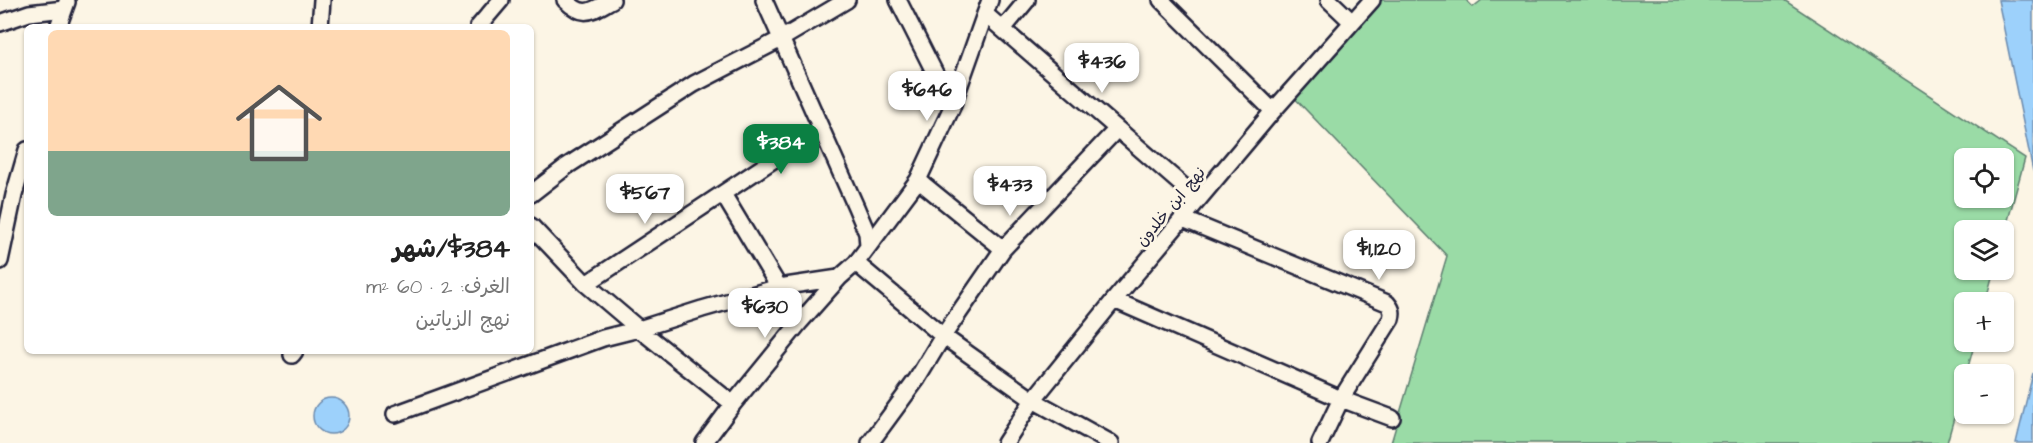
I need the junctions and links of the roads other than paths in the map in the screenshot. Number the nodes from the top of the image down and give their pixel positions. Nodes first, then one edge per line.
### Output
1 (322, 0) edge
2 (501, 0) edge
3 (565, 0) edge
4 (612, 0) edge
5 (764, 0) edge
6 (847, 0) edge
7 (898, 0) edge
8 (1026, 0) edge
9 (1161, 0) edge
10 (1329, 0) edge
11 (1372, 0) edge
12 (66, 4) edge
13 (988, 7) edge
14 (1352, 22) junction
15 (0, 23) edge
16 (59, 24) edge
17 (320, 24) edge
18 (481, 24) edge
19 (1003, 29) junction
20 (781, 39) junction
21 (952, 106) junction
22 (1273, 111) junction
23 (820, 129) junction
24 (1117, 129) junction
25 (24, 157) edge
26 (918, 180) junction
27 (534, 192) edge
28 (723, 194) junction
29 (7, 195) edge
30 (1198, 199) junction
31 (1183, 219) junction
32 (534, 229) edge
33 (868, 246) junction
34 (1003, 249) junction
35 (0, 261) edge
36 (856, 263) junction
37 (839, 278) junction
38 (586, 284) junction
39 (779, 287) junction
40 (1113, 300) junction
41 (800, 322) junction
42 (639, 329) junction
43 (943, 336) junction
44 (1341, 399) junction
45 (1033, 400) junction
46 (733, 404) junction
47 (395, 414) dead end
48 (1392, 418) dead end
49 (704, 443) edge
50 (870, 443) edge
51 (1005, 443) edge
52 (1111, 443) edge
53 (1320, 443) edge

1 - 17 street
2 - 18 street
3 - 4 street
5 - 20 street
6 - 20 street
7 - 21 street
8 - 19 street
9 - 22 street
10 - 14 street
11 - 14 street, نهج ابن خلدون
12 - 15 street
12 - 16 street
13 - 19 street
13 - 21 street
14 - 22 street, نهج ابن خلدون
19 - 24 street
20 - 23 street
20 - 27 street
21 - 26 street
22 - 30 street, نهج ابن خلدون
23 - 28 street
23 - 33 street
24 - 30 street
24 - 34 street
25 - 29 street
26 - 33 street
26 - 34 street
28 - 38 street
28 - 39 street
29 - 35 street
30 - 31 street, نهج ابن خلدون
31 - 40 street, نهج ابن خلدون
31 - 44 street
32 - 38 street
33 - 36 street
34 - 43 street
36 - 37 street
36 - 43 street
37 - 39 street
37 - 41 street
38 - 42 street
39 - 41 street
39 - 42 street
40 - 44 street
40 - 45 street, نهج ابن خلدون
41 - 46 street
42 - 46 street
42 - 47 street
43 - 45 street
43 - 50 street
44 - 48 street
44 - 53 street
45 - 51 street, نهج ابن خلدون
45 - 52 street
46 - 49 street

